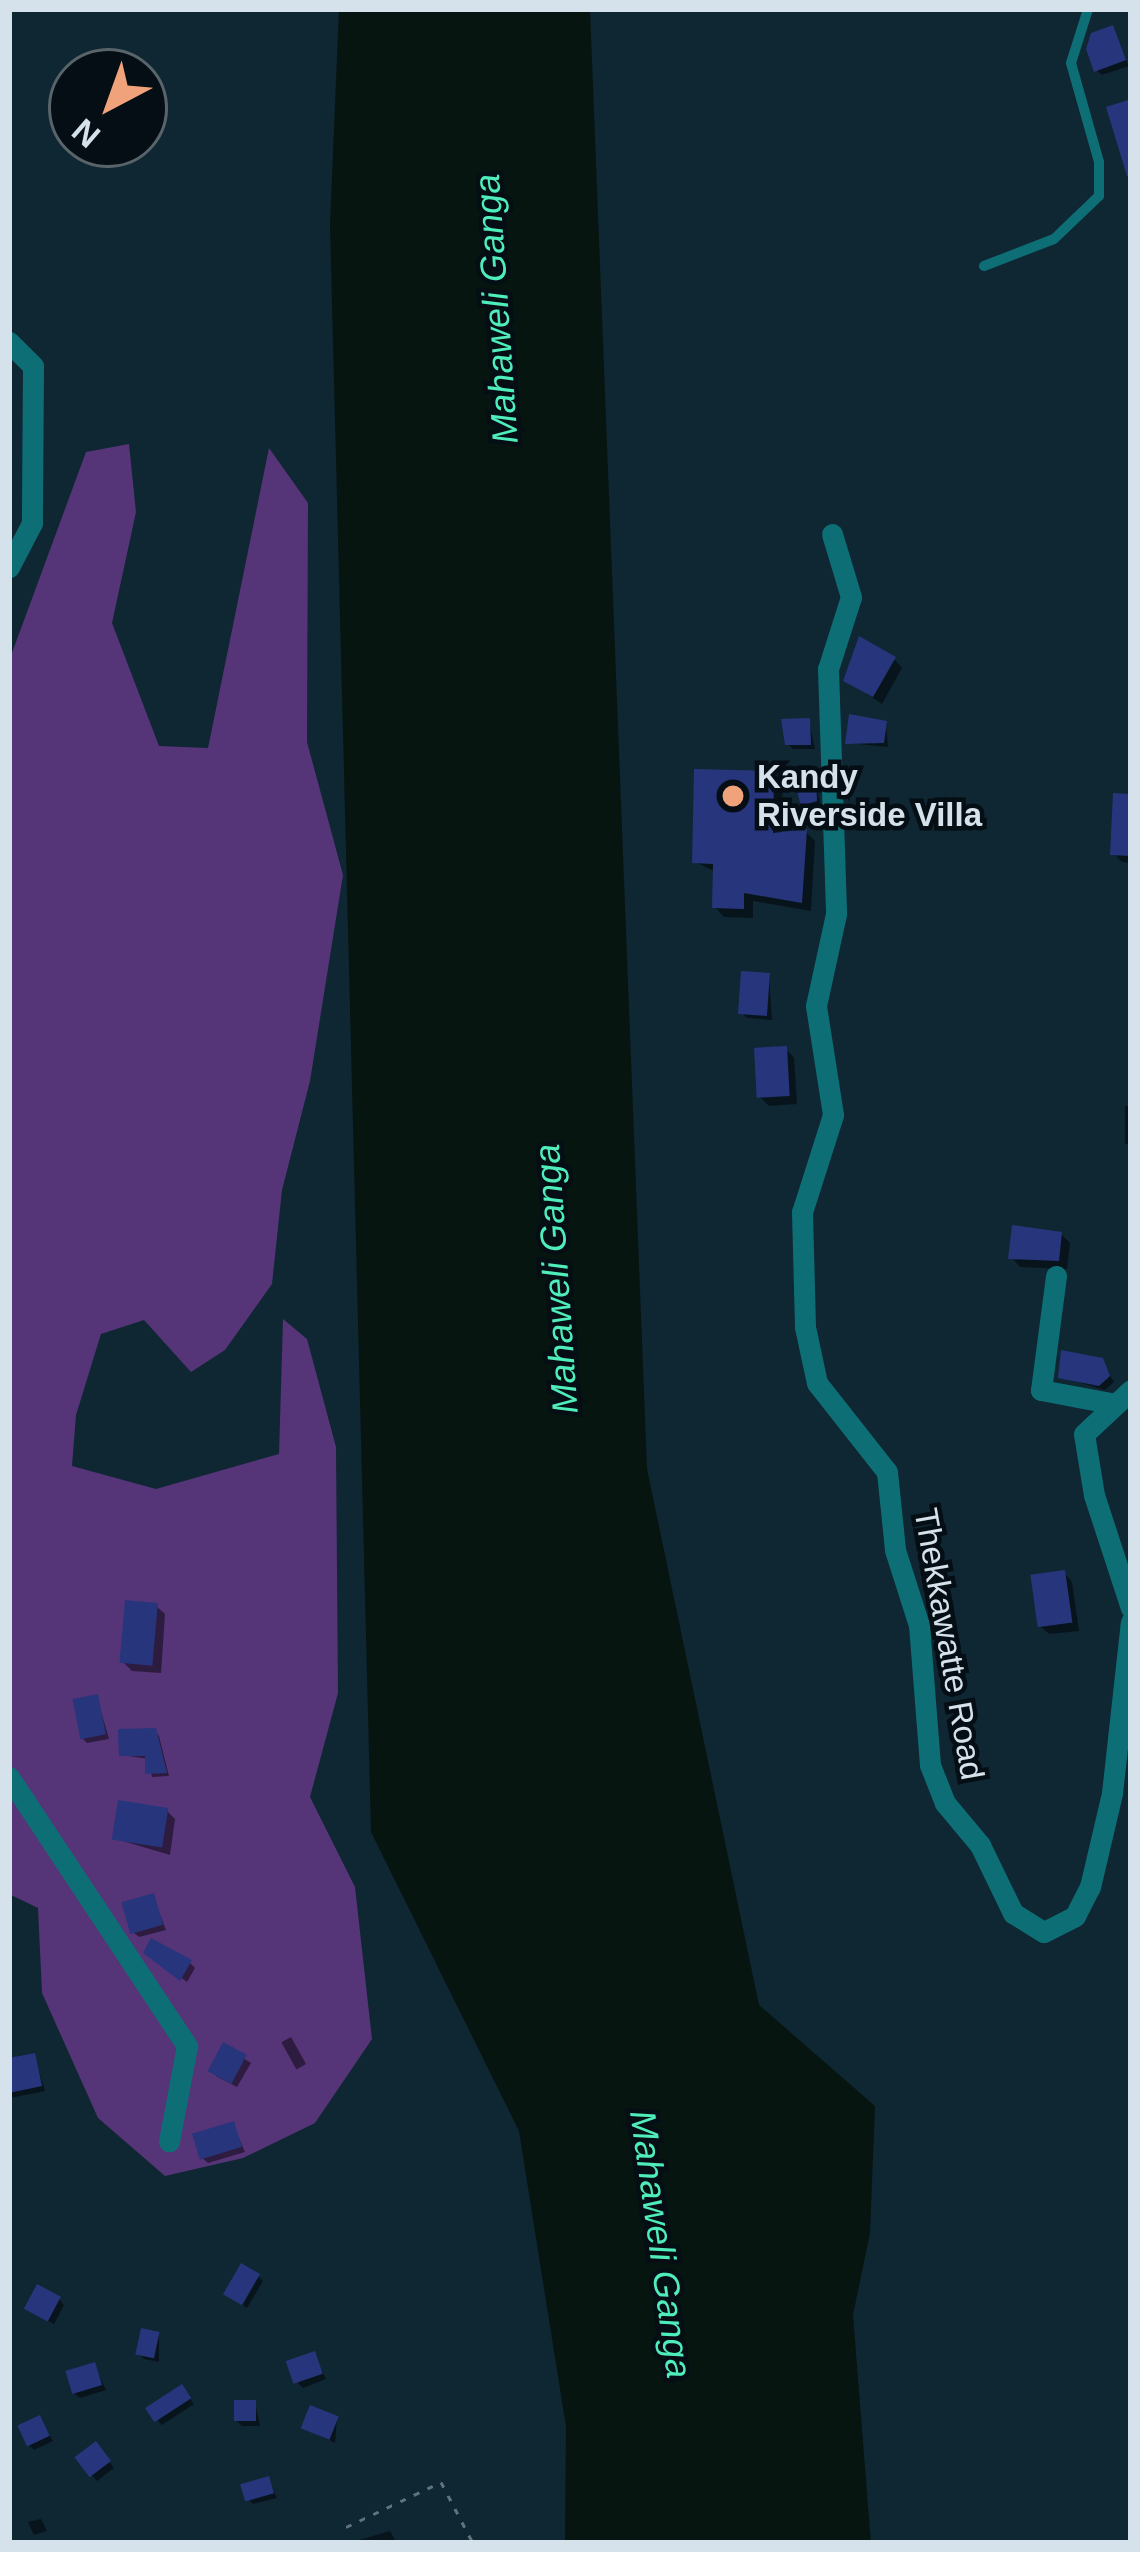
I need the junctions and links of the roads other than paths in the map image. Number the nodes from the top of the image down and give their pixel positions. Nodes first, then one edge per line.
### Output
1 (1088, 9) edge
2 (984, 266) dead end
3 (9, 342) edge
4 (832, 534) dead end
5 (9, 567) edge
6 (1056, 1276) dead end
7 (1123, 1397) edge
8 (1131, 1608) edge
9 (1131, 1622) edge
10 (9, 1777) edge
11 (169, 2141) dead end

1 - 2 lane
3 - 5 street
4 - 9 street, Thekkawatte Road
6 - 7 street
7 - 8 street
10 - 11 street

